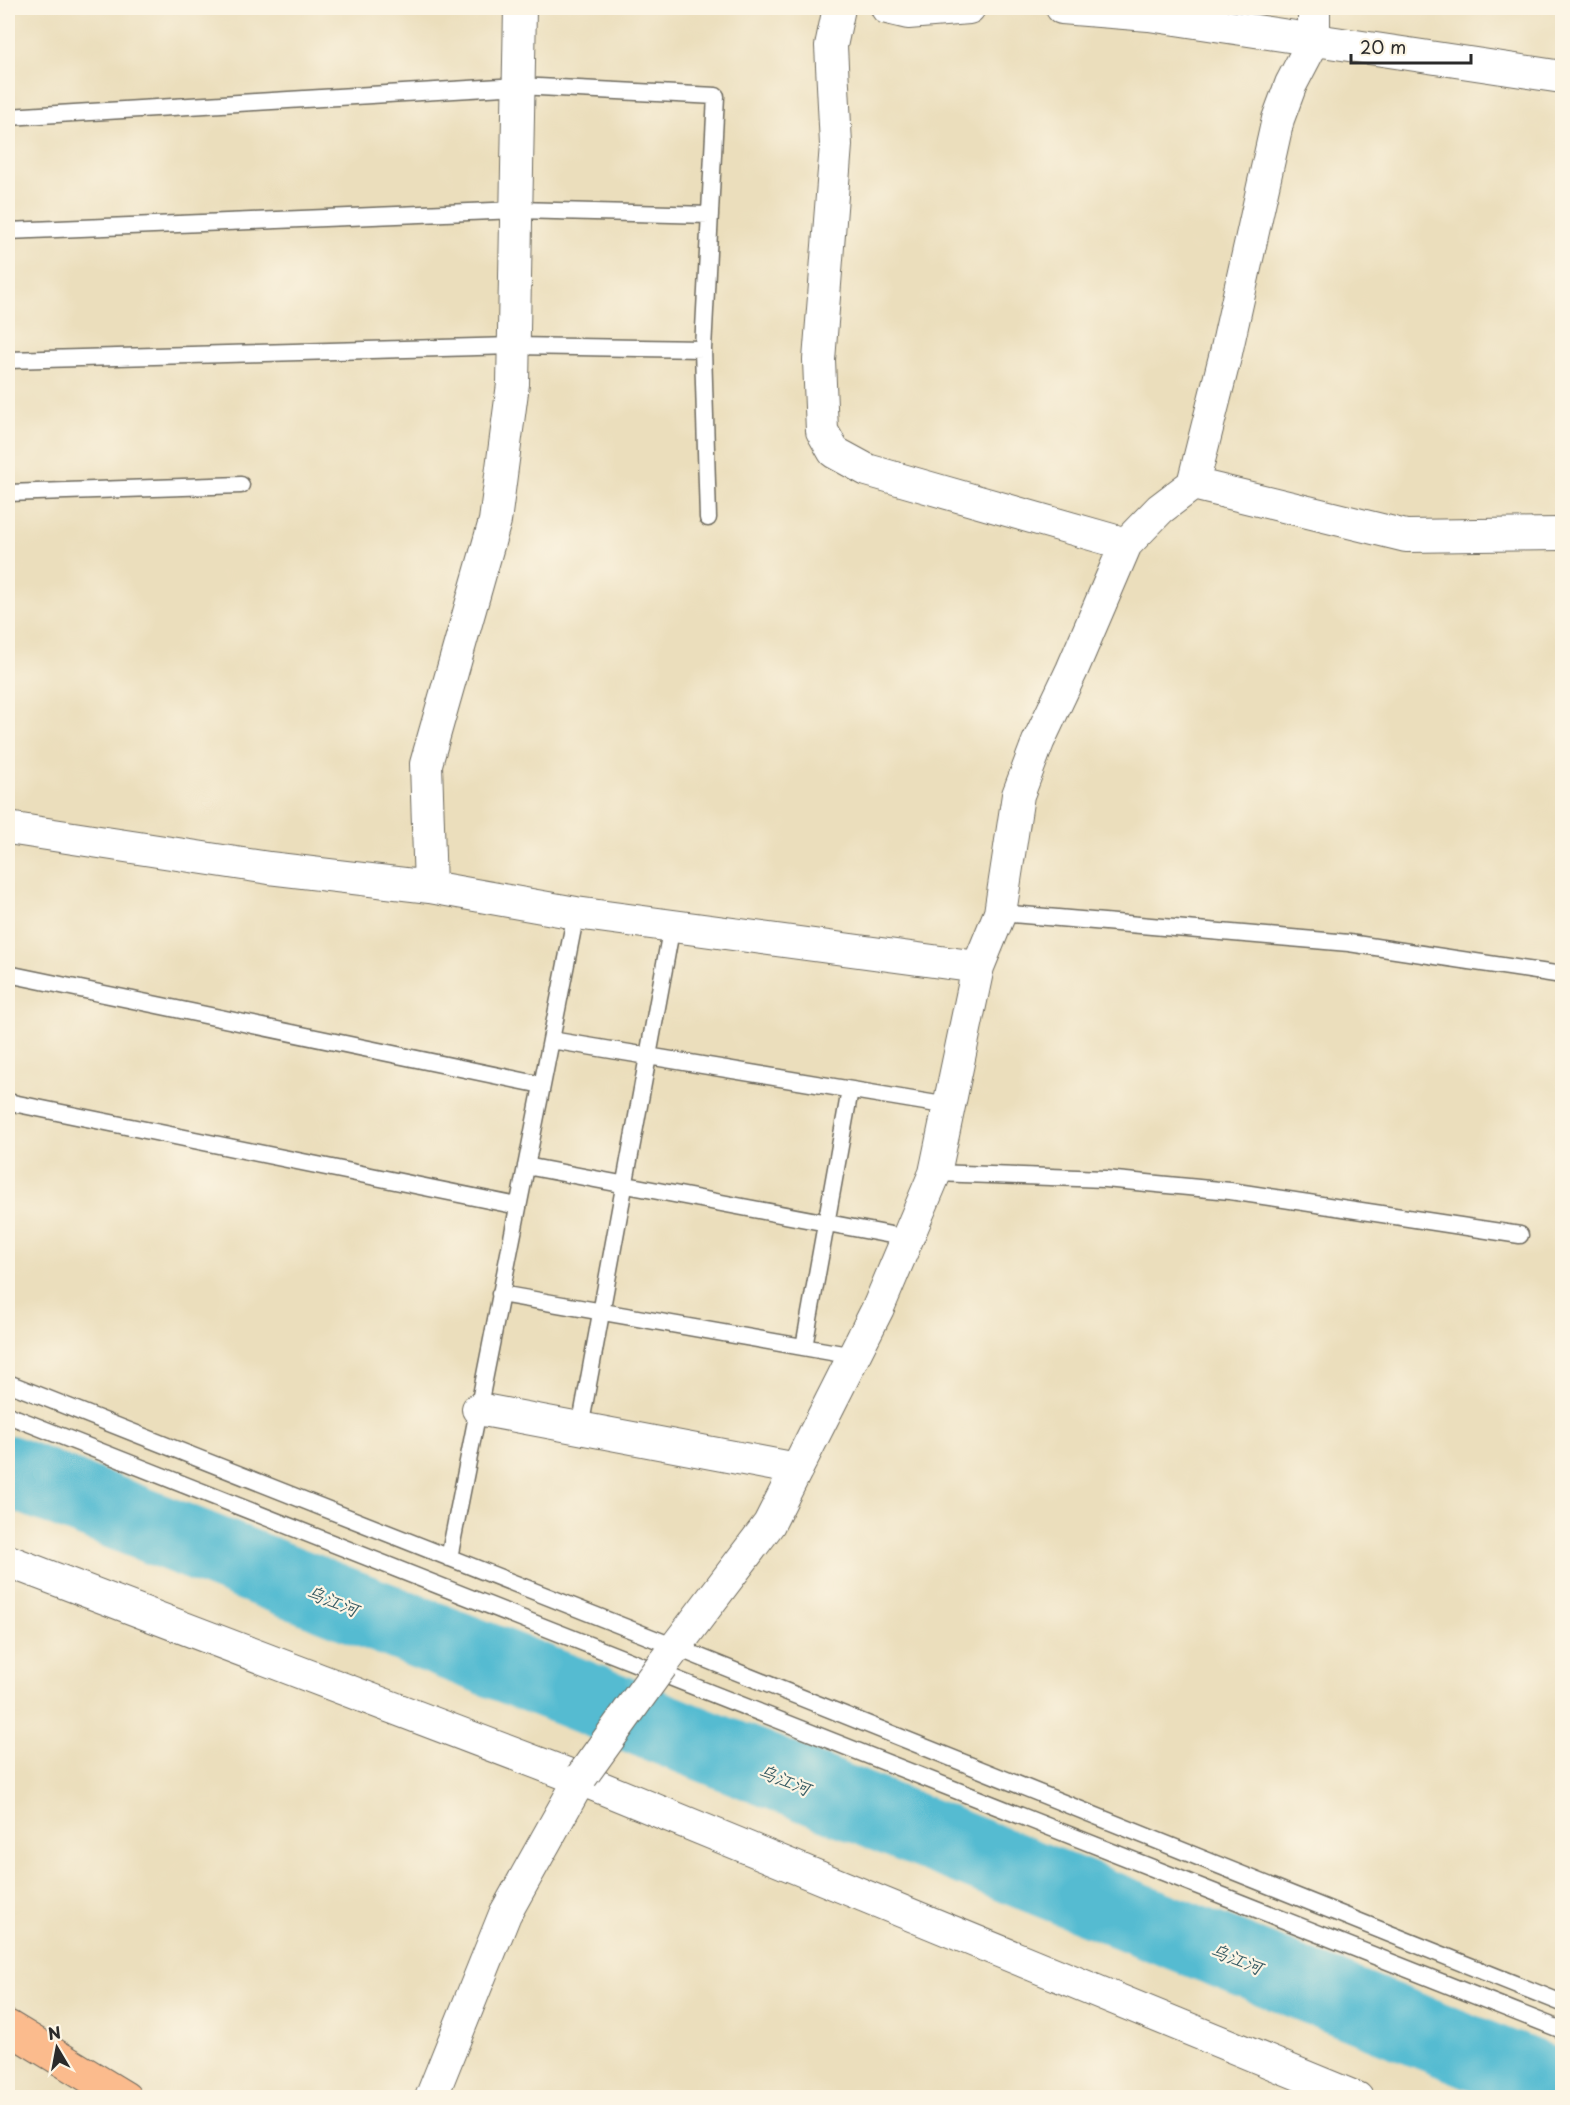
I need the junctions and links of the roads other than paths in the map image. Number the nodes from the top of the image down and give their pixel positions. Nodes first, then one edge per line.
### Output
1 (520, 8) edge
2 (839, 8) edge
3 (887, 8) edge
4 (969, 8) edge
5 (1062, 8) edge
6 (1314, 8) edge
7 (1314, 40) junction
8 (1563, 77) edge
9 (519, 86) junction
10 (8, 117) edge
11 (517, 210) junction
12 (710, 215) junction
13 (8, 231) edge
14 (513, 346) junction
15 (703, 349) junction
16 (8, 360) edge
17 (241, 484) dead end
18 (1193, 484) junction
19 (8, 493) edge
20 (708, 518) dead end
21 (1563, 534) edge
22 (1126, 544) junction
23 (8, 828) edge
24 (430, 887) junction
25 (576, 913) junction
26 (1000, 913) junction
27 (672, 926) junction
28 (978, 967) junction
29 (8, 974) edge
30 (1563, 975) edge
31 (551, 1040) junction
32 (648, 1056) junction
33 (542, 1085) junction
34 (850, 1090) junction
35 (8, 1102) edge
36 (949, 1106) junction
37 (526, 1166) junction
38 (935, 1173) junction
39 (625, 1185) junction
40 (518, 1206) junction
41 (826, 1223) junction
42 (1520, 1235) dead end
43 (907, 1238) junction
44 (500, 1294) junction
45 (601, 1312) junction
46 (804, 1347) junction
47 (854, 1356) junction
48 (8, 1383) edge
49 (478, 1409) junction
50 (8, 1414) edge
51 (580, 1428) junction
52 (797, 1469) junction
53 (449, 1557) junction
54 (8, 1561) edge
55 (668, 1656) junction
56 (581, 1777) junction
57 (1563, 2003) edge
58 (8, 2027) edge
59 (1563, 2030) edge
60 (125, 2097) edge
61 (431, 2097) edge
62 (1357, 2097) edge

1 - 9 street
2 - 22 street
3 - 4 street
5 - 7 street
6 - 7 street
7 - 8 street
7 - 18 street
9 - 10 lane
9 - 11 street
9 - 12 lane
11 - 12 lane
11 - 13 lane
11 - 14 street
12 - 15 lane
14 - 15 lane
14 - 16 lane
14 - 24 street
15 - 20 lane
17 - 19 lane
18 - 21 street
18 - 22 street
22 - 26 street
23 - 24 street
24 - 25 street
25 - 27 street
25 - 31 lane
26 - 28 street
26 - 30 lane
27 - 28 street
27 - 32 lane
28 - 36 street
29 - 33 lane
31 - 32 lane
31 - 33 lane
32 - 34 lane
32 - 39 lane
33 - 37 lane
34 - 36 lane
34 - 41 lane
35 - 40 lane
36 - 38 street
37 - 39 lane
37 - 40 lane
38 - 42 lane
38 - 43 street
39 - 41 lane
39 - 45 lane
40 - 44 lane
41 - 43 lane
41 - 46 lane
43 - 47 street
44 - 45 lane
44 - 49 lane
45 - 46 lane
45 - 51 lane
46 - 47 lane
47 - 52 street
48 - 53 lane
49 - 51 street
49 - 53 lane
50 - 59 lane
51 - 52 street
52 - 55 street
53 - 55 lane
54 - 56 street
55 - 56 street, bridge
55 - 57 lane
56 - 61 street
56 - 62 street
58 - 60 highway

